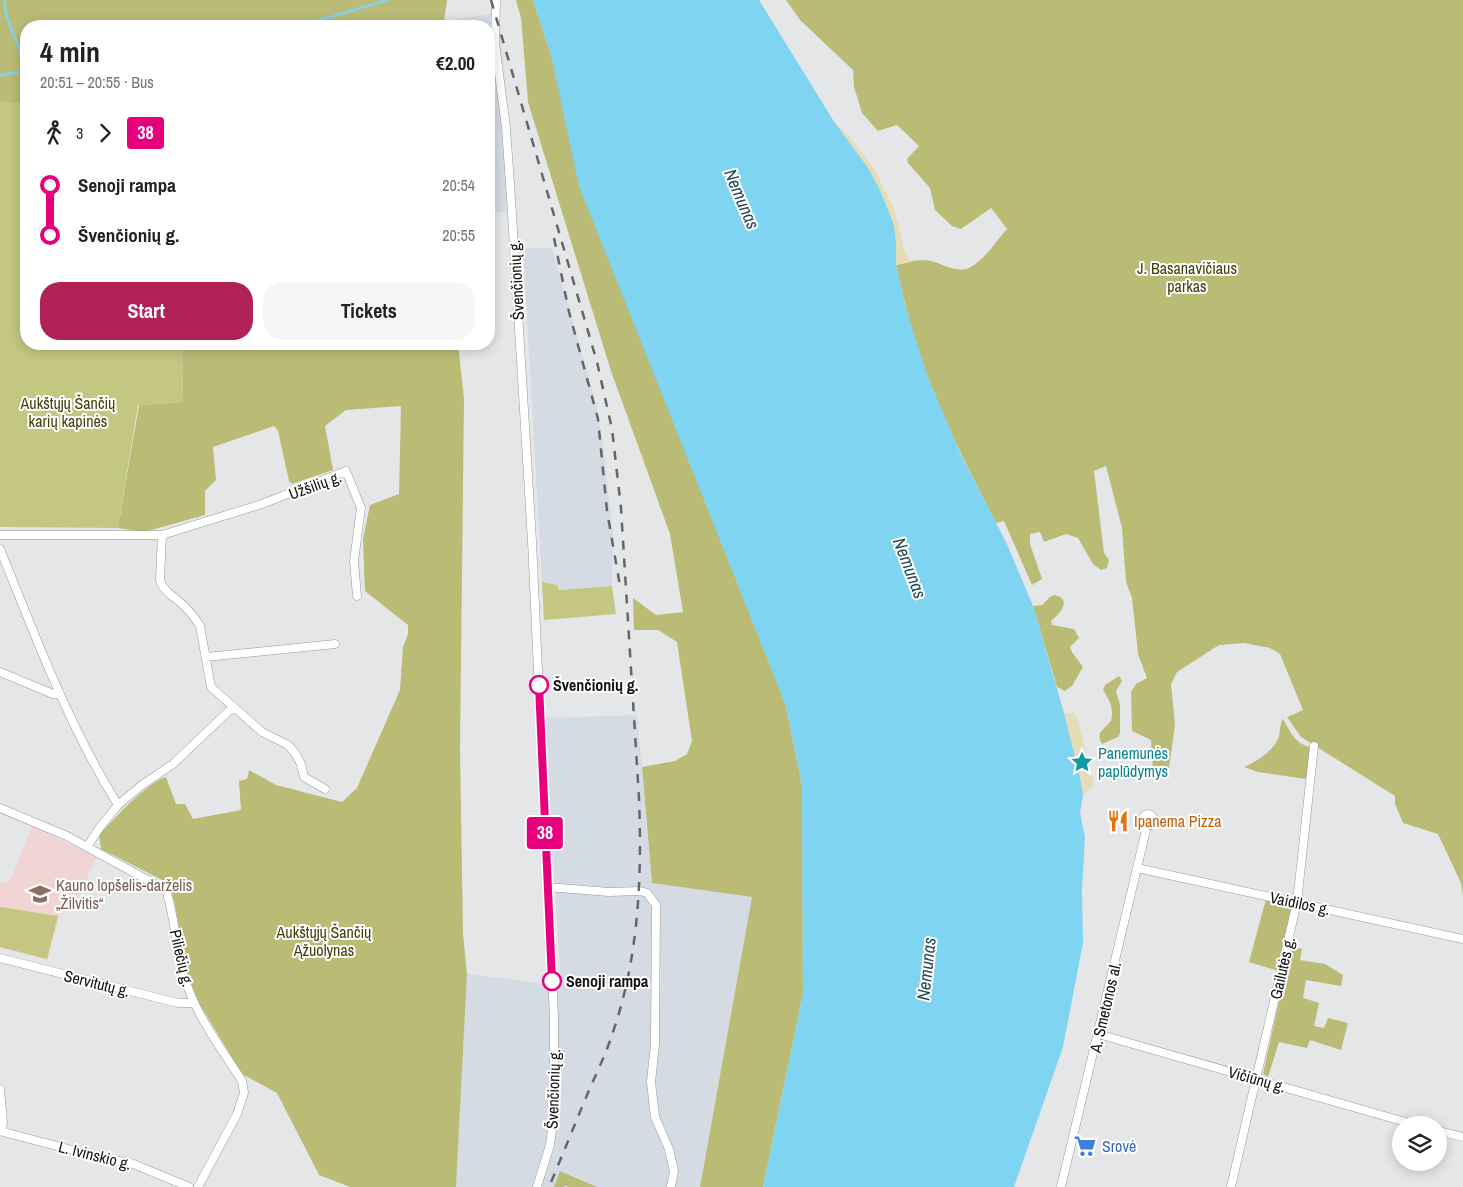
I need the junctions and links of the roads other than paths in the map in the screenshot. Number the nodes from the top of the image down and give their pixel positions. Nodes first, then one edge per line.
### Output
1 (496, 0) edge
2 (0, 534) edge
3 (162, 535) junction
4 (0, 549) edge
5 (357, 596) dead end
6 (335, 644) dead end
7 (206, 657) junction
8 (0, 672) edge
9 (60, 694) junction
10 (233, 707) junction
11 (1314, 746) dead end
12 (325, 789) dead end
13 (118, 804) junction
14 (0, 808) edge
15 (1146, 826) dead end
16 (87, 847) junction
17 (1136, 868) junction
18 (547, 887) junction
19 (1297, 902) junction
20 (1463, 939) edge
21 (0, 958) edge
22 (194, 1003) junction
23 (1098, 1034) junction
24 (1257, 1079) junction
25 (0, 1089) edge
26 (1392, 1118) edge
27 (0, 1131) edge
28 (1447, 1133) edge
29 (1463, 1137) edge
30 (188, 1187) edge
31 (198, 1187) edge
32 (537, 1187) edge
33 (671, 1187) edge
34 (1061, 1187) edge
35 (1231, 1187) edge

1 - 18 street, Švenčionių g.
2 - 3 street, Užšilių g.
3 - 5 street, Užšilių g.
3 - 7 street
4 - 9 street
6 - 7 street
7 - 10 street
8 - 9 street
9 - 13 street
10 - 12 street
10 - 13 street
11 - 19 street, Gailutės g.
13 - 16 street
14 - 16 street, Piliečių g.
15 - 17 street, A. Smetonos al.
16 - 22 street, Piliečių g.
17 - 19 street, Vaidilos g.
17 - 23 street, A. Smetonos al.
18 - 32 street, Švenčionių g.
18 - 33 street
19 - 20 street, Vaidilos g.
19 - 24 street, Gailutės g.
21 - 22 street, Servitutų g.
22 - 31 street, Piliečių g.
23 - 24 street, Vičiūnų g.
23 - 34 street, A. Smetonos al.
24 - 26 street, Vičiūnų g.
24 - 35 street, Gailutės g.
25 - 27 street
27 - 30 street, L. Ivinskio g.
28 - 29 street

